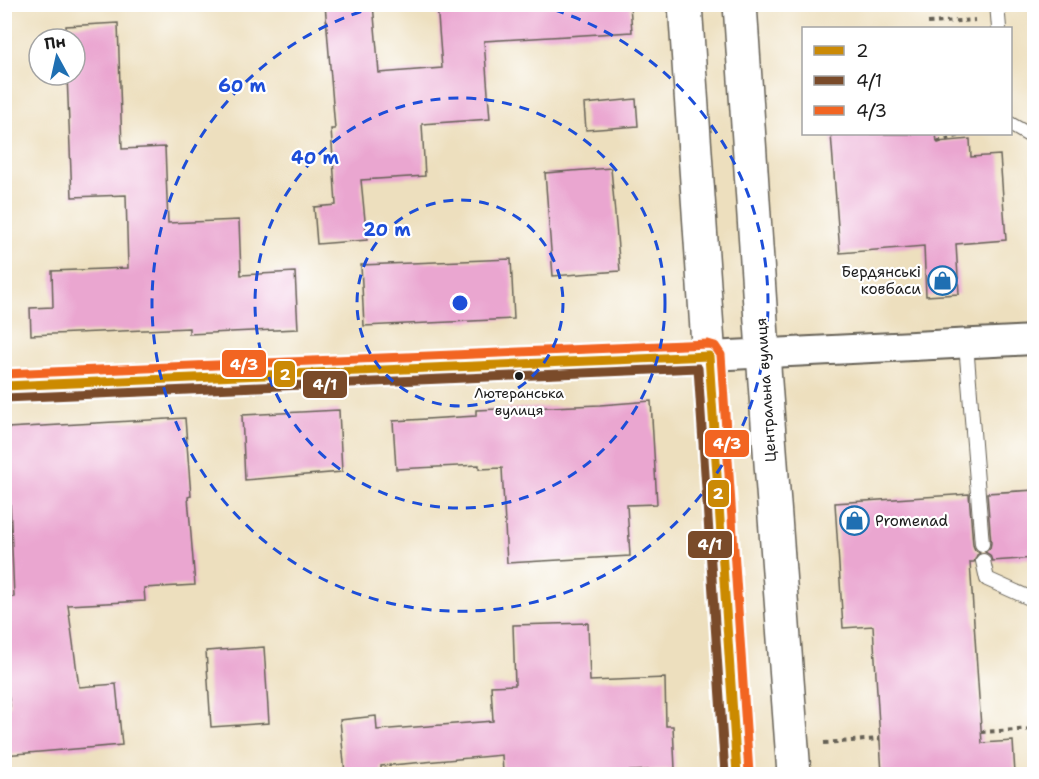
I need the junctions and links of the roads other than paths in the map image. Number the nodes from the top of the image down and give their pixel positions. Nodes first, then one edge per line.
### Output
1 (685, 4) edge
2 (740, 4) edge
3 (1012, 125) edge
4 (1035, 138) edge
5 (1035, 340) edge
6 (966, 344) junction
7 (763, 354) junction
8 (709, 356) junction
9 (4, 386) edge
10 (982, 544) dead end
11 (983, 561) dead end
12 (1035, 600) edge
13 (793, 760) edge
14 (737, 774) edge

1 - 8 main road
2 - 7 main road, Центральна вулиця
3 - 4 lane
5 - 6 street
6 - 7 street
6 - 10 lane
7 - 8 street
7 - 13 main road, Центральна вулиця
8 - 9 main road
8 - 14 main road
11 - 12 lane

